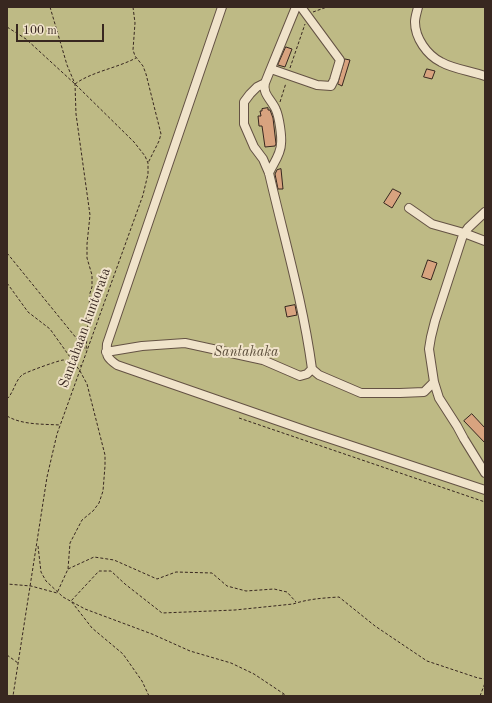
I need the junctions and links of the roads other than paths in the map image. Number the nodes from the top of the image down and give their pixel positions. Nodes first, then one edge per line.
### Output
1 (222, 7) edge
2 (296, 7) edge
3 (302, 7) edge
4 (418, 7) edge
5 (436, 59) junction
6 (433, 68) dead end
7 (271, 69) junction
8 (485, 76) edge
9 (264, 82) junction
10 (269, 173) junction
11 (409, 208) dead end
12 (485, 212) edge
13 (464, 233) junction
14 (485, 241) edge
15 (106, 352) junction
16 (312, 369) junction
17 (434, 382) junction
18 (424, 392) junction
19 (441, 401) junction
20 (485, 473) edge
21 (485, 490) edge

1 - 15 lane
2 - 7 lane
3 - 7 lane
4 - 5 lane
5 - 6 lane
5 - 8 lane
7 - 9 lane
9 - 10 lane
9 - 10 lane
10 - 16 lane
11 - 13 lane
12 - 13 lane
13 - 14 lane
13 - 17 lane
15 - 16 lane
15 - 21 lane
16 - 18 lane
17 - 18 lane
17 - 19 lane
18 - 19 lane
19 - 20 lane

